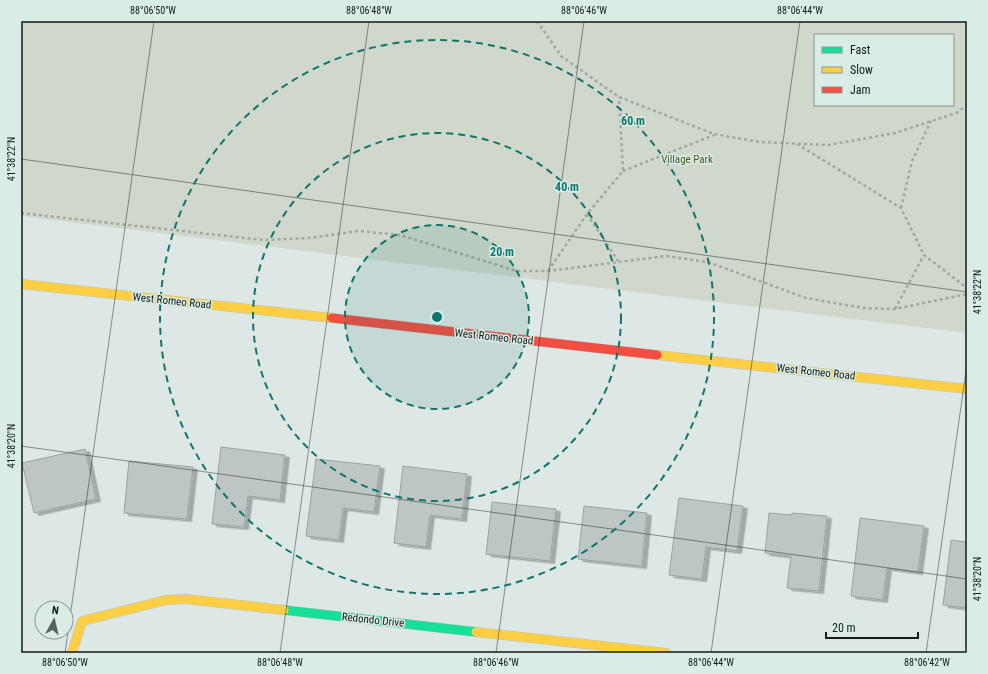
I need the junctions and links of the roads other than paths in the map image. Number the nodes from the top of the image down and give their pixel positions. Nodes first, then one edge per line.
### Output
1 (21, 284) edge
2 (967, 389) edge
3 (72, 653) edge
4 (666, 653) edge

1 - 2 main road, West Romeo Road
3 - 4 main road, Redondo Drive

